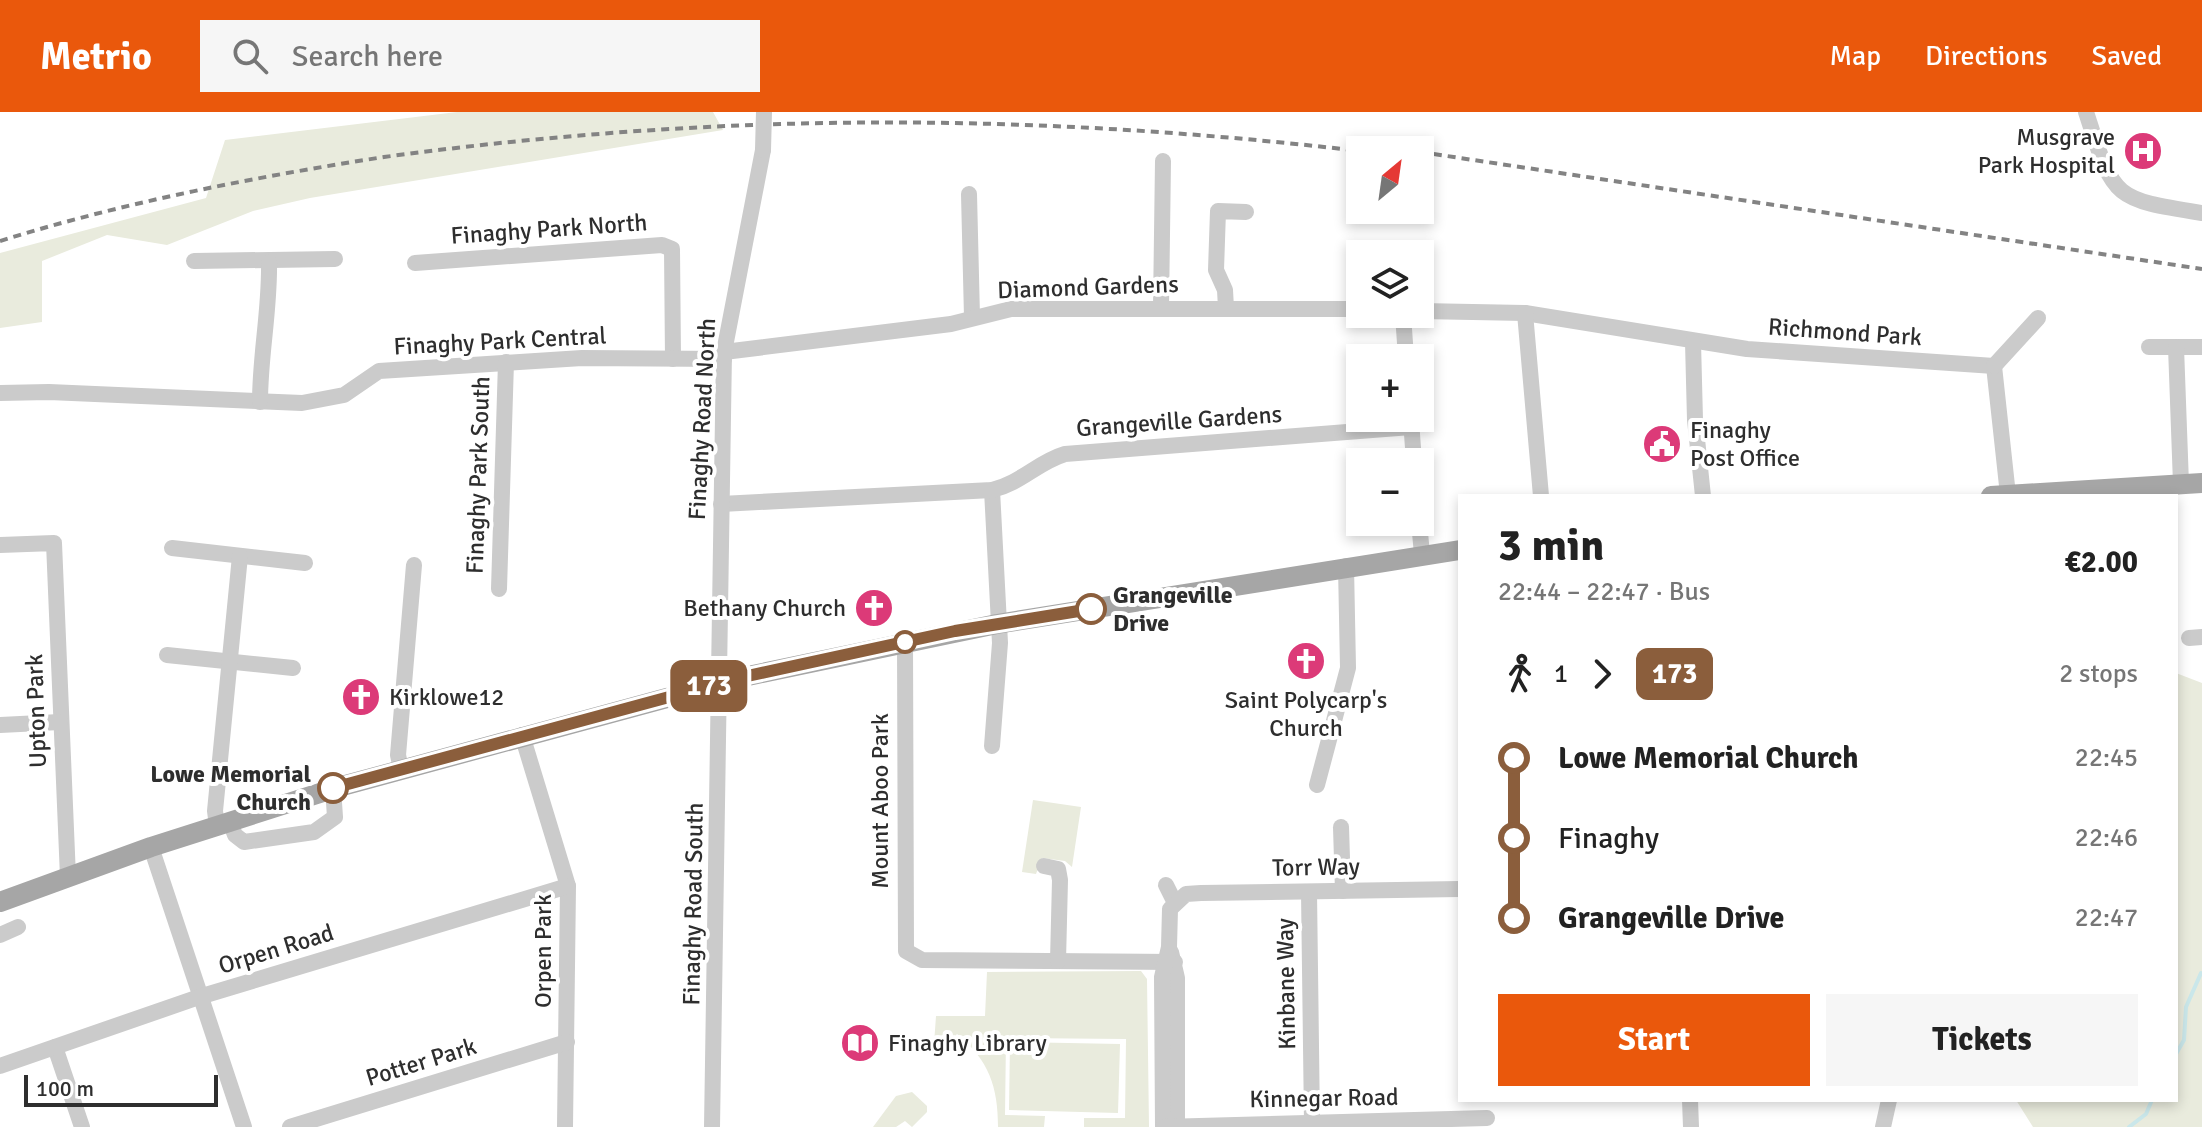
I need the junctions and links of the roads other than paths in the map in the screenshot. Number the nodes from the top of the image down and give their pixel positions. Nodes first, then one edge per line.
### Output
1 (764, 112) edge
2 (2086, 112) edge
3 (1163, 161) dead end
4 (969, 194) dead end
5 (1246, 212) dead end
6 (2202, 213) edge
7 (335, 259) dead end
8 (194, 261) dead end
9 (269, 262) junction
10 (415, 263) dead end
11 (1161, 307) junction
12 (1226, 308) junction
13 (1346, 309) edge
14 (1434, 311) edge
15 (1525, 313) junction
16 (972, 317) junction
17 (2038, 318) dead end
18 (1693, 342) junction
19 (2149, 347) dead end
20 (2176, 347) junction
21 (2202, 347) edge
22 (724, 356) junction
23 (673, 359) junction
24 (506, 362) junction
25 (1994, 366) junction
26 (0, 393) edge
27 (260, 402) junction
28 (1346, 429) edge
29 (2192, 483) edge
30 (992, 490) junction
31 (1541, 494) edge
32 (1703, 494) edge
33 (2000, 494) edge
34 (2016, 494) edge
35 (721, 504) junction
36 (1420, 536) edge
37 (0, 545) edge
38 (172, 548) dead end
39 (1458, 550) edge
40 (1422, 554) junction
41 (240, 556) junction
42 (305, 563) dead end
43 (414, 565) dead end
44 (1346, 566) junction
45 (499, 589) dead end
46 (997, 624) junction
47 (905, 642) junction
48 (167, 655) dead end
49 (229, 661) junction
50 (293, 668) dead end
51 (719, 683) junction
52 (60, 722) junction
53 (0, 725) edge
54 (522, 735) junction
55 (992, 746) dead end
56 (401, 769) junction
57 (1317, 785) dead end
58 (333, 788) junction
59 (224, 824) junction
60 (1346, 835) dead end
61 (151, 847) junction
62 (1044, 866) dead end
63 (68, 877) junction
64 (1166, 885) dead end
65 (568, 886) junction
66 (1458, 889) edge
67 (1343, 891) junction
68 (1309, 892) junction
69 (1174, 901) junction
70 (0, 902) edge
71 (18, 927) dead end
72 (0, 935) edge
73 (1170, 957) junction
74 (1058, 961) junction
75 (199, 997) junction
76 (567, 1042) junction
77 (55, 1047) junction
78 (0, 1066) edge
79 (1486, 1102) edge
80 (1690, 1102) edge
81 (1889, 1102) edge
82 (1487, 1122) edge
83 (1312, 1123) junction
84 (82, 1127) edge
85 (244, 1127) edge
86 (290, 1127) edge
87 (565, 1127) edge
88 (712, 1127) edge
89 (1163, 1127) edge
90 (1177, 1127) edge
91 (1691, 1127) edge
92 (1883, 1127) edge

1 - 22 street, Finaghy Road North, bridge
2 - 6 street
3 - 11 street
4 - 16 street
5 - 12 street
7 - 9 street
8 - 9 street
9 - 27 street
10 - 23 street, Finaghy Park North
11 - 12 street, Diamond Gardens
11 - 16 street, Diamond Gardens
12 - 13 street, Diamond Gardens
14 - 15 street
15 - 18 street
15 - 31 street
16 - 22 street, Diamond Gardens
17 - 25 street
18 - 25 street, Richmond Park
18 - 32 street
19 - 20 street
20 - 21 street
20 - 29 street
22 - 23 street, Finaghy Park Central
22 - 35 street, Finaghy Road North
23 - 24 street, Finaghy Park Central
24 - 27 street, Finaghy Park Central
24 - 45 street, Finaghy Park South
25 - 33 street
26 - 27 street, Finaghy Park Central
28 - 30 street, Grangeville Gardens
29 - 34 main road
30 - 35 street, Grangeville Gardens
30 - 46 street
35 - 51 street, Finaghy Road North
36 - 40 street
37 - 52 street, Upton Park
38 - 41 street
39 - 40 main road
40 - 44 main road
41 - 42 street
41 - 49 street
43 - 56 street
44 - 46 main road
44 - 57 street
46 - 47 main road
46 - 55 street
47 - 51 main road
47 - 74 street, Mount Aboo Park
48 - 49 street
49 - 50 street
49 - 59 street
51 - 54 main road
51 - 88 street, Finaghy Road South
52 - 53 street
52 - 63 street, Upton Park
54 - 56 main road
54 - 65 street, Orpen Park
56 - 58 main road
58 - 59 main road
58 - 59 street
59 - 61 main road
60 - 67 street
61 - 63 main road
61 - 75 street
62 - 74 street
63 - 70 main road
64 - 69 street
65 - 75 street, Orpen Road
65 - 76 street, Orpen Park
66 - 67 street, Torr Way
67 - 68 street, Torr Way
68 - 69 street, Torr Way
68 - 83 street, Kinbane Way
69 - 73 street
71 - 72 street
73 - 74 street
73 - 89 street
73 - 90 street
75 - 77 street, Orpen Road
75 - 85 street
76 - 86 street, Potter Park
76 - 87 street, Orpen Park
77 - 78 street, Orpen Road
77 - 84 street
79 - 82 street
80 - 91 street
81 - 92 street
82 - 83 street, Kinnegar Road
83 - 90 street, Kinnegar Road
89 - 90 street, Kinnegar Road

